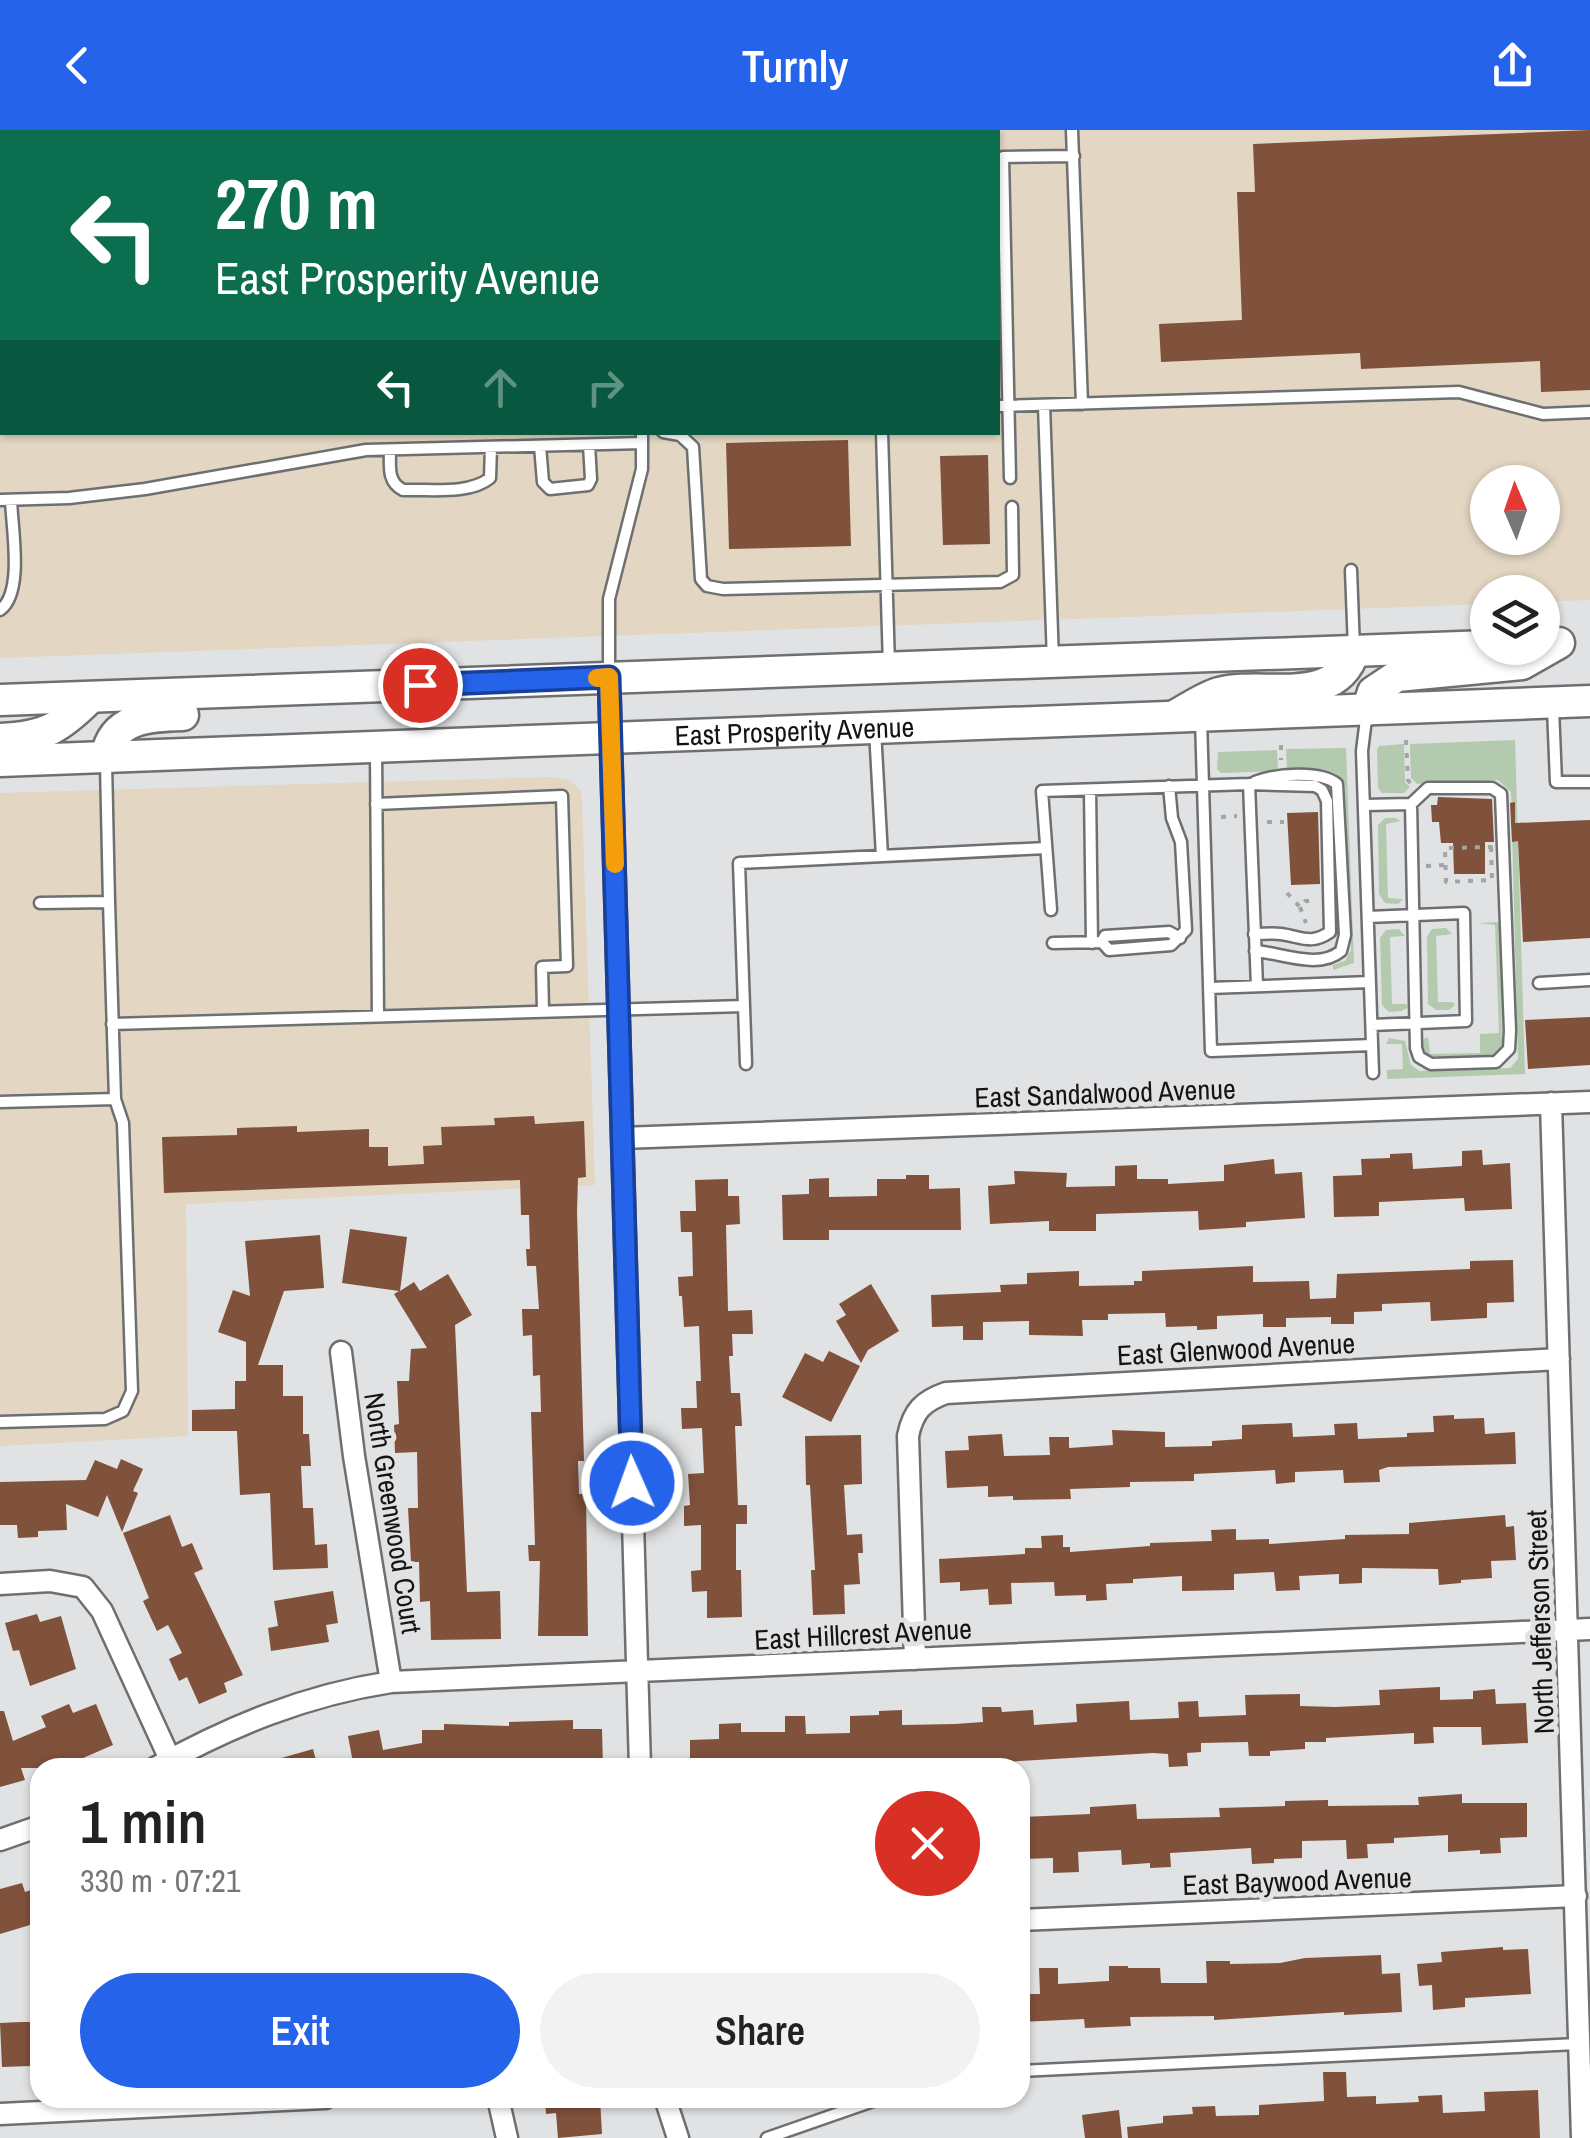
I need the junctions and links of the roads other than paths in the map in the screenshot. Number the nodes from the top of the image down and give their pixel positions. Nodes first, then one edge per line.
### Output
1 (1072, 130) edge
2 (1074, 156) junction
3 (1082, 404) junction
4 (1044, 405) junction
5 (1003, 406) edge
6 (1590, 412) edge
7 (683, 435) edge
8 (882, 435) edge
9 (642, 438) edge
10 (588, 445) junction
11 (540, 446) junction
12 (491, 447) junction
13 (390, 450) junction
14 (1010, 478) dead end
15 (6, 500) edge
16 (1012, 507) dead end
17 (1351, 570) dead end
18 (886, 585) junction
19 (0, 610) edge
20 (1590, 642) edge
21 (1560, 644) edge
22 (1470, 647) edge
23 (1354, 651) junction
24 (1053, 662) junction
25 (1512, 665) edge
26 (889, 667) junction
27 (609, 677) junction
28 (381, 686) junction
29 (90, 698) junction
30 (0, 700) edge
31 (1590, 700) edge
32 (1553, 702) junction
33 (1367, 710) junction
34 (1201, 717) junction
35 (1169, 719) junction
36 (875, 729) junction
37 (611, 738) junction
38 (0, 739) edge
39 (376, 748) junction
40 (106, 756) junction
41 (0, 761) edge
42 (1590, 782) edge
43 (1249, 784) junction
44 (1203, 785) junction
45 (1169, 786) junction
46 (1090, 790) junction
47 (376, 804) junction
48 (1410, 804) junction
49 (1365, 805) junction
50 (1046, 848) junction
51 (882, 856) junction
52 (109, 902) junction
53 (40, 903) dead end
54 (1051, 910) dead end
55 (1414, 916) junction
56 (1368, 917) junction
57 (1254, 934) junction
58 (1097, 942) junction
59 (1053, 943) dead end
60 (1255, 951) junction
61 (1590, 980) edge
62 (1370, 982) junction
63 (1538, 984) dead end
64 (1256, 986) junction
65 (1209, 988) junction
66 (744, 1006) junction
67 (619, 1008) junction
68 (544, 1010) junction
69 (378, 1016) junction
70 (112, 1024) junction
71 (1417, 1024) junction
72 (1372, 1025) junction
73 (1372, 1045) junction
74 (746, 1064) dead end
75 (1374, 1073) dead end
76 (115, 1098) junction
77 (0, 1102) edge
78 (1590, 1102) edge
79 (1551, 1103) junction
80 (622, 1138) junction
81 (342, 1352) dead end
82 (1559, 1360) junction
83 (0, 1422) edge
84 (0, 1584) edge
85 (1590, 1629) edge
86 (1568, 1630) junction
87 (915, 1659) junction
88 (638, 1672) junction
89 (392, 1682) junction
90 (164, 1758) edge
91 (181, 1758) edge
92 (640, 1758) edge
93 (30, 1830) edge
94 (0, 1840) edge
95 (1576, 1896) junction
96 (1030, 1920) edge
97 (1579, 2044) junction
98 (1030, 2071) edge
99 (106, 2108) edge
100 (500, 2108) edge
101 (668, 2108) edge
102 (853, 2108) edge
103 (0, 2114) edge
104 (507, 2138) edge
105 (678, 2138) edge
106 (767, 2138) edge
107 (1582, 2138) edge

1 - 2 lane
2 - 3 lane
2 - 5 lane
3 - 4 lane
3 - 6 lane
4 - 5 lane
4 - 24 lane
5 - 14 lane
7 - 18 lane
8 - 18 lane
9 - 10 lane
9 - 27 lane
10 - 11 lane
10 - 11 lane
11 - 12 lane
12 - 13 lane
12 - 13 lane
13 - 15 lane
15 - 19 lane
16 - 18 lane
17 - 23 lane
18 - 26 lane
20 - 21 main road
22 - 23 main road
23 - 24 main road
23 - 35 main road
24 - 26 main road
25 - 33 main road
26 - 27 main road
27 - 28 main road
27 - 37 street
28 - 29 main road
28 - 40 main road
29 - 30 main road
29 - 38 main road
31 - 32 main road, East Prosperity Avenue
32 - 33 main road, East Prosperity Avenue
32 - 42 lane
33 - 34 main road, East Prosperity Avenue
33 - 49 lane
34 - 35 main road, East Prosperity Avenue
34 - 44 lane
35 - 36 main road, East Prosperity Avenue
36 - 37 main road, East Prosperity Avenue
36 - 51 lane
37 - 39 main road, East Prosperity Avenue
37 - 67 street
39 - 40 main road, East Prosperity Avenue
39 - 47 lane
40 - 41 main road, East Prosperity Avenue
40 - 52 lane
43 - 44 lane
43 - 57 lane
43 - 57 lane
43 - 60 lane
44 - 45 lane
44 - 65 lane
45 - 46 lane
45 - 58 lane
46 - 50 lane
46 - 58 lane
47 - 68 lane
47 - 69 lane
48 - 49 lane
48 - 55 lane
48 - 71 lane
49 - 56 lane
50 - 51 lane
50 - 54 lane
51 - 66 lane
52 - 53 lane
52 - 70 lane
55 - 56 lane
55 - 71 lane
55 - 71 lane
56 - 62 lane
57 - 60 lane
58 - 59 lane
60 - 64 lane
61 - 63 lane
62 - 64 lane
62 - 72 lane
64 - 65 lane
65 - 73 lane
66 - 67 lane
66 - 74 lane
67 - 68 lane
67 - 80 street
68 - 69 lane
69 - 70 lane
70 - 76 lane
71 - 72 lane
72 - 73 lane
73 - 75 lane
76 - 77 lane
76 - 83 lane
78 - 79 street, East Sandalwood Avenue
79 - 80 street, East Sandalwood Avenue
79 - 82 street, North Jefferson Street
80 - 88 street
81 - 89 street, North Greenwood Court
82 - 86 street, North Jefferson Street
82 - 87 street, East Glenwood Avenue
84 - 90 street
85 - 86 street, East Hillcrest Avenue
86 - 87 street, East Hillcrest Avenue
86 - 95 street, North Jefferson Street
87 - 88 street, East Hillcrest Avenue
88 - 89 street, East Hillcrest Avenue
88 - 92 street
89 - 91 street, East Hillcrest Avenue
93 - 94 street
95 - 96 street, East Baywood Avenue
95 - 97 street, North Jefferson Street
97 - 98 lane
97 - 107 street, North Jefferson Street
99 - 103 street
100 - 104 street
101 - 105 street
102 - 106 lane

